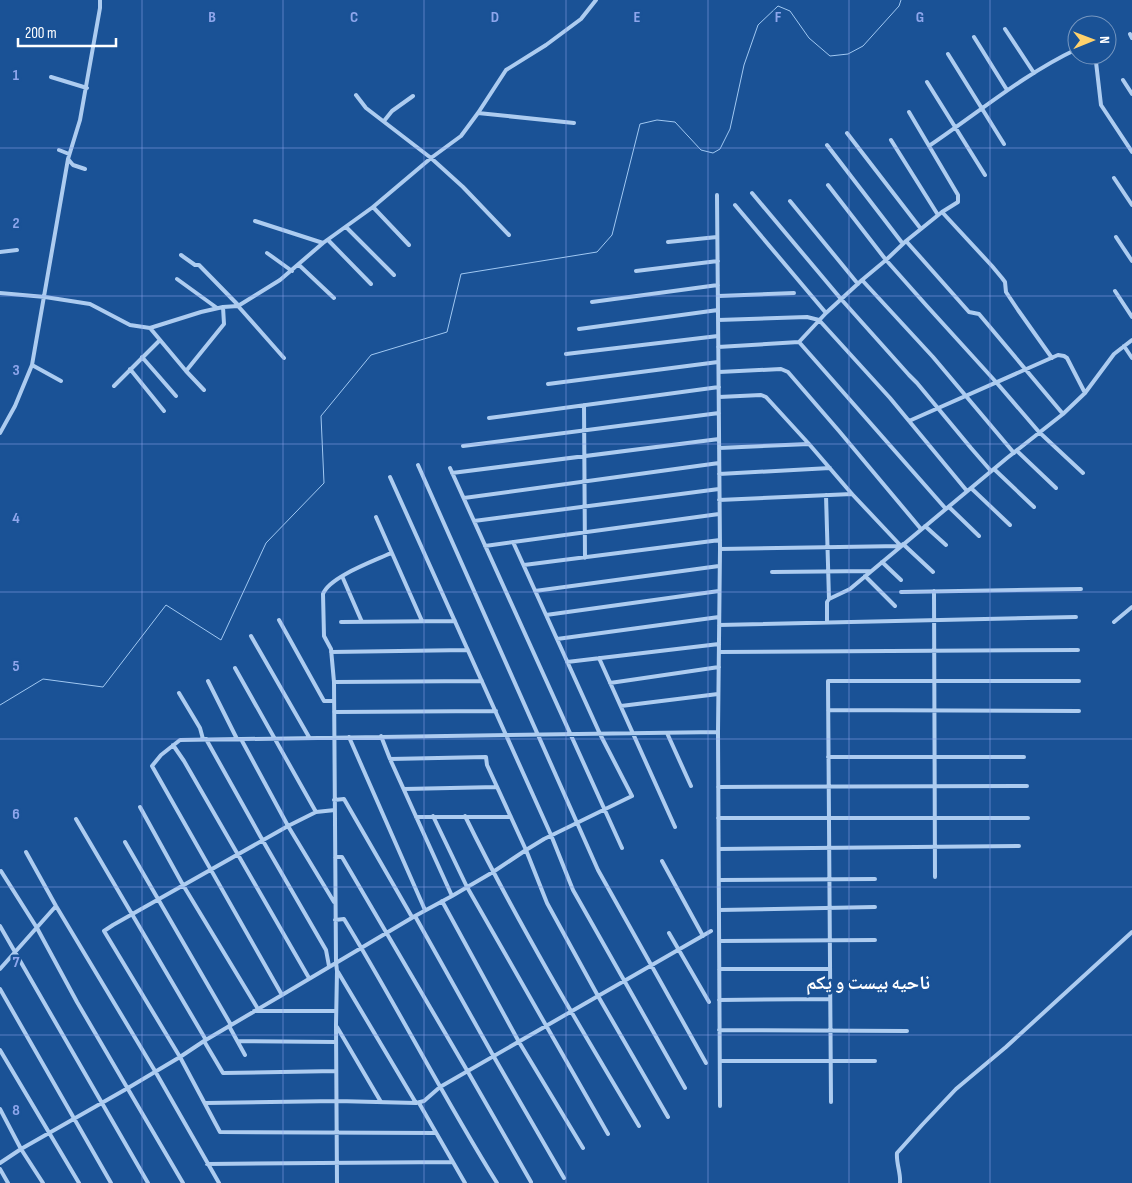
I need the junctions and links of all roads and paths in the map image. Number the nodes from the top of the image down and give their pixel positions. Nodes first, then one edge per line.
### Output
1 (100, 0) edge
2 (596, 0) edge
3 (1004, 30) dead end
4 (974, 38) dead end
5 (948, 54) dead end
6 (1067, 54) edge
7 (1096, 65) edge
8 (1034, 73) junction
9 (51, 77) dead end
10 (1123, 80) dead end
11 (927, 82) dead end
12 (87, 88) junction
13 (1008, 90) junction
14 (1132, 94) edge
15 (356, 95) dead end
16 (413, 96) dead end
17 (982, 109) junction
18 (909, 112) dead end
19 (478, 113) junction
20 (384, 121) junction
21 (574, 123) dead end
22 (956, 128) junction
23 (847, 133) dead end
24 (891, 140) dead end
25 (1004, 144) dead end
26 (827, 145) dead end
27 (929, 146) junction
28 (59, 150) dead end
29 (1132, 152) edge
30 (69, 157) junction
31 (431, 158) junction
32 (84, 169) dead end
33 (985, 175) dead end
34 (1114, 178) dead end
35 (828, 185) dead end
36 (752, 193) dead end
37 (717, 195) dead end
38 (1130, 197) edge
39 (790, 200) dead end
40 (735, 205) dead end
41 (1132, 205) edge
42 (373, 207) junction
43 (940, 214) junction
44 (255, 222) dead end
45 (346, 227) junction
46 (921, 229) junction
47 (509, 235) dead end
48 (718, 237) junction
49 (1116, 237) dead end
50 (328, 240) junction
51 (668, 242) dead end
52 (324, 243) junction
53 (904, 243) junction
54 (409, 245) dead end
55 (17, 250) dead end
56 (0, 252) edge
57 (267, 254) dead end
58 (181, 255) dead end
59 (886, 260) junction
60 (718, 261) junction
61 (1132, 261) edge
62 (299, 265) junction
63 (292, 271) junction
64 (636, 271) dead end
65 (394, 276) dead end
66 (177, 278) dead end
67 (862, 280) junction
68 (371, 284) dead end
69 (718, 284) junction
70 (858, 284) junction
71 (1115, 291) dead end
72 (794, 293) dead end
73 (0, 294) edge
74 (718, 296) junction
75 (44, 297) junction
76 (334, 298) dead end
77 (841, 299) junction
78 (592, 302) dead end
79 (239, 306) junction
80 (223, 307) junction
81 (218, 308) junction
82 (718, 310) junction
83 (826, 313) junction
84 (1132, 316) edge
85 (718, 320) junction
86 (819, 320) junction
87 (150, 328) junction
88 (579, 328) dead end
89 (718, 336) junction
90 (160, 340) junction
91 (1132, 340) edge
92 (799, 342) junction
93 (1124, 346) junction
94 (718, 347) junction
95 (566, 354) dead end
96 (142, 357) junction
97 (284, 358) dead end
98 (1052, 358) junction
99 (1132, 358) edge
100 (718, 362) junction
101 (32, 365) junction
102 (130, 369) junction
103 (1026, 370) junction
104 (186, 371) junction
105 (718, 372) junction
106 (61, 381) dead end
107 (996, 382) junction
108 (548, 384) dead end
109 (114, 386) dead end
110 (719, 386) junction
111 (204, 390) dead end
112 (1085, 393) junction
113 (176, 396) dead end
114 (966, 396) junction
115 (719, 397) junction
116 (584, 405) junction
117 (937, 407) junction
118 (164, 411) dead end
119 (719, 413) junction
120 (1063, 414) junction
121 (489, 418) dead end
122 (909, 421) junction
123 (584, 430) junction
124 (1039, 432) junction
125 (0, 433) edge
126 (719, 439) junction
127 (809, 444) junction
128 (464, 446) dead end
129 (719, 448) junction
130 (1016, 452) junction
131 (584, 456) junction
132 (719, 463) junction
133 (418, 465) dead end
134 (450, 468) dead end
135 (830, 468) junction
136 (992, 470) junction
137 (452, 473) junction
138 (1083, 473) dead end
139 (719, 474) junction
140 (390, 477) dead end
141 (584, 481) junction
142 (1056, 488) dead end
143 (719, 489) junction
144 (969, 490) junction
145 (852, 494) junction
146 (826, 495) junction
147 (464, 498) junction
148 (719, 500) junction
149 (584, 507) junction
150 (1034, 507) dead end
151 (947, 508) junction
152 (719, 514) junction
153 (376, 517) dead end
154 (474, 521) junction
155 (1010, 524) dead end
156 (925, 526) junction
157 (921, 529) junction
158 (585, 532) junction
159 (979, 536) dead end
160 (720, 540) junction
161 (513, 542) junction
162 (902, 545) junction
163 (946, 545) dead end
164 (485, 546) junction
165 (828, 547) junction
166 (720, 549) junction
167 (391, 553) junction
168 (585, 558) junction
169 (882, 562) junction
170 (524, 565) junction
171 (720, 566) junction
172 (871, 571) junction
173 (772, 572) dead end
174 (828, 572) junction
175 (933, 572) dead end
176 (342, 576) junction
177 (865, 576) junction
178 (900, 580) dead end
179 (1081, 589) dead end
180 (535, 591) junction
181 (719, 591) junction
182 (901, 592) dead end
183 (934, 592) junction
184 (828, 599) junction
185 (894, 606) dead end
186 (1132, 607) edge
187 (546, 615) junction
188 (719, 617) junction
189 (1076, 618) dead end
190 (279, 620) dead end
191 (422, 621) junction
192 (455, 621) junction
193 (935, 621) junction
194 (342, 622) dead end
195 (362, 622) junction
196 (1114, 622) dead end
197 (827, 623) junction
198 (719, 625) junction
199 (251, 636) dead end
200 (557, 639) junction
201 (719, 644) junction
202 (468, 650) junction
203 (1078, 650) dead end
204 (935, 651) junction
205 (332, 652) junction
206 (719, 652) junction
207 (599, 658) junction
208 (567, 662) junction
209 (718, 667) junction
210 (235, 668) dead end
211 (208, 681) dead end
212 (482, 681) junction
213 (935, 681) junction
214 (1079, 681) dead end
215 (334, 682) junction
216 (610, 682) junction
217 (179, 693) dead end
218 (718, 694) junction
219 (334, 701) junction
220 (621, 706) junction
221 (828, 710) junction
222 (496, 711) junction
223 (935, 711) junction
224 (1079, 711) dead end
225 (334, 712) junction
226 (718, 732) junction
227 (633, 733) junction
228 (667, 733) junction
229 (570, 734) junction
230 (600, 734) junction
231 (506, 735) junction
232 (537, 735) junction
233 (381, 736) junction
234 (309, 737) junction
235 (334, 737) junction
236 (349, 737) junction
237 (274, 738) junction
238 (204, 739) junction
239 (239, 739) junction
240 (173, 745) junction
241 (828, 757) junction
242 (935, 757) junction
243 (1024, 757) dead end
244 (390, 758) junction
245 (691, 786) dead end
246 (1027, 786) dead end
247 (497, 787) junction
248 (718, 787) junction
249 (828, 787) junction
250 (935, 787) junction
251 (404, 790) junction
252 (334, 800) junction
253 (140, 808) dead end
254 (604, 809) junction
255 (334, 810) junction
256 (316, 812) junction
257 (416, 816) junction
258 (433, 816) junction
259 (464, 816) junction
260 (511, 817) junction
261 (718, 818) junction
262 (829, 818) junction
263 (935, 818) junction
264 (1028, 818) dead end
265 (76, 819) dead end
266 (576, 823) junction
267 (288, 826) junction
268 (675, 826) dead end
269 (551, 835) junction
270 (263, 841) junction
271 (125, 842) dead end
272 (1018, 846) dead end
273 (936, 847) junction
274 (622, 848) dead end
275 (829, 848) junction
276 (719, 849) junction
277 (526, 850) junction
278 (26, 852) dead end
279 (238, 855) junction
280 (335, 857) junction
281 (662, 861) dead end
282 (1, 870) dead end
283 (210, 870) junction
284 (493, 872) junction
285 (936, 877) dead end
286 (829, 879) junction
287 (875, 879) dead end
288 (719, 880) junction
289 (183, 885) junction
290 (467, 887) junction
291 (452, 896) junction
292 (158, 899) junction
293 (442, 901) junction
294 (335, 904) junction
295 (56, 906) junction
296 (875, 907) dead end
297 (830, 908) junction
298 (425, 910) junction
299 (719, 910) junction
300 (132, 914) junction
301 (413, 916) junction
302 (335, 920) junction
303 (0, 926) edge
304 (36, 928) junction
305 (387, 932) junction
306 (711, 932) dead end
307 (1132, 932) edge
308 (669, 933) dead end
309 (703, 936) junction
310 (875, 940) dead end
311 (719, 941) junction
312 (830, 941) junction
313 (361, 947) junction
314 (678, 950) junction
315 (15, 952) junction
316 (336, 962) junction
317 (652, 965) junction
318 (329, 966) junction
319 (0, 969) edge
320 (719, 969) junction
321 (830, 969) junction
322 (337, 971) junction
323 (309, 978) junction
324 (624, 982) junction
325 (0, 988) edge
326 (282, 995) junction
327 (598, 996) junction
328 (719, 1000) junction
329 (830, 1000) junction
330 (709, 1002) dead end
331 (256, 1010) junction
332 (336, 1011) junction
333 (571, 1012) junction
334 (230, 1025) junction
335 (336, 1025) junction
336 (546, 1026) junction
337 (719, 1030) junction
338 (831, 1031) junction
339 (907, 1031) dead end
340 (205, 1040) junction
341 (238, 1041) junction
342 (336, 1042) junction
343 (519, 1042) junction
344 (0, 1050) edge
345 (245, 1055) dead end
346 (180, 1057) junction
347 (494, 1057) junction
348 (720, 1061) junction
349 (831, 1061) junction
350 (874, 1061) dead end
351 (706, 1063) dead end
352 (336, 1071) junction
353 (155, 1072) junction
354 (468, 1072) junction
355 (128, 1088) junction
356 (440, 1088) junction
357 (685, 1088) dead end
358 (337, 1101) junction
359 (381, 1102) junction
360 (831, 1102) dead end
361 (102, 1103) junction
362 (206, 1103) junction
363 (417, 1103) junction
364 (720, 1106) dead end
365 (0, 1109) edge
366 (75, 1118) junction
367 (668, 1118) dead end
368 (638, 1126) dead end
369 (337, 1132) junction
370 (50, 1133) junction
371 (436, 1133) junction
372 (608, 1134) dead end
373 (582, 1148) dead end
374 (21, 1149) junction
375 (453, 1162) junction
376 (0, 1163) edge
377 (337, 1163) junction
378 (207, 1164) junction
379 (0, 1169) edge
380 (564, 1178) dead end
381 (531, 1182) edge
382 (8, 1183) edge
383 (42, 1183) edge
384 (79, 1183) edge
385 (111, 1183) edge
386 (148, 1183) edge
387 (183, 1183) edge
388 (219, 1183) edge
389 (337, 1183) edge
390 (465, 1183) edge
391 (497, 1183) edge
392 (900, 1183) edge

1 - 12 street
2 - 19 street
3 - 8 street
4 - 13 street
5 - 17 street
6 - 8 street
7 - 29 street
8 - 13 street
9 - 12 street
10 - 14 street
11 - 22 street
12 - 30 street
13 - 17 street
15 - 20 street
16 - 20 street
17 - 22 street
17 - 25 street
18 - 27 street
19 - 21 street
19 - 31 street
20 - 31 street
22 - 27 street
22 - 33 street
23 - 46 street
24 - 43 street
26 - 53 street
27 - 43 street
28 - 30 street
30 - 32 street
30 - 75 street
31 - 42 street
31 - 47 street
34 - 38 street
35 - 59 street
36 - 77 street
37 - 48 street
38 - 41 street
39 - 70 street
40 - 83 street
42 - 45 street
42 - 54 street
43 - 46 street
43 - 98 street
44 - 52 street
45 - 50 street
45 - 65 street
46 - 53 street
48 - 51 street
48 - 60 street
49 - 61 street
50 - 52 street
50 - 68 street
52 - 62 street
53 - 59 street
53 - 103 street
55 - 56 street
57 - 63 street
58 - 79 street
59 - 67 street
59 - 107 street
60 - 64 street
60 - 69 street
62 - 63 street
62 - 76 street
63 - 79 street
66 - 81 street
67 - 70 street
67 - 114 street
69 - 74 street
69 - 78 street
70 - 77 street
71 - 84 street
72 - 74 street
73 - 75 street
74 - 82 street
75 - 87 street
75 - 101 street
77 - 83 street
77 - 117 street
79 - 80 street
79 - 97 street
80 - 81 street
80 - 104 street
81 - 87 street
82 - 85 street
82 - 88 street
83 - 86 street
85 - 86 street
85 - 89 street
86 - 92 street
86 - 122 street
87 - 90 street
89 - 94 street
89 - 95 street
90 - 96 street
90 - 104 street
91 - 93 street
92 - 94 street
92 - 151 street
93 - 99 street
93 - 112 street
94 - 100 street
96 - 102 street
96 - 113 street
98 - 103 street
98 - 112 street
100 - 105 street
100 - 108 street
101 - 106 street
101 - 125 street
102 - 109 street
102 - 118 street
103 - 107 street
103 - 120 street
104 - 111 street
105 - 110 street
105 - 157 street
107 - 114 street
107 - 124 street
110 - 115 street
110 - 116 street
112 - 120 street
114 - 117 street
114 - 130 street
115 - 119 street
115 - 127 street
116 - 121 street
116 - 123 street
117 - 122 street
117 - 136 street
119 - 123 street
119 - 126 street
120 - 124 street
122 - 144 street
123 - 128 street
123 - 131 street
124 - 130 street
124 - 138 street
126 - 129 street
126 - 131 street
127 - 129 street
127 - 135 street
129 - 132 street
130 - 136 street
130 - 142 street
131 - 137 street
131 - 141 street
132 - 139 street
132 - 141 street
133 - 232 street
134 - 137 street
135 - 139 street
135 - 145 street
136 - 144 street
136 - 150 street
137 - 147 street
139 - 143 street
140 - 192 street
141 - 147 street
141 - 149 street
143 - 148 street
143 - 149 street
144 - 151 street
144 - 155 street
145 - 146 street
145 - 162 street
146 - 148 street
146 - 165 street
147 - 154 street
148 - 152 street
149 - 154 street
149 - 158 street
151 - 156 street
151 - 159 street
152 - 158 street
152 - 160 street
153 - 167 street
154 - 164 street
156 - 157 street
156 - 163 street
157 - 162 street
158 - 161 street
158 - 168 street
160 - 166 street
160 - 168 street
161 - 164 street
161 - 170 street
162 - 165 street
162 - 169 street
162 - 175 street
164 - 229 street
165 - 166 street
165 - 174 street
166 - 171 street
167 - 176 street
167 - 191 street
168 - 170 street
169 - 172 street
169 - 178 street
170 - 180 street
171 - 180 street
171 - 181 street
172 - 174 street
172 - 177 street
173 - 174 street
174 - 184 street
176 - 195 street
176 - 205 street
177 - 184 street
177 - 185 street
179 - 183 street
180 - 187 street
181 - 187 street
181 - 188 street
182 - 183 street
183 - 193 street
184 - 197 street
186 - 196 street
187 - 200 street
188 - 198 street
188 - 200 street
189 - 193 street
190 - 219 street
191 - 192 street
191 - 195 street
192 - 202 street
193 - 197 street
193 - 204 street
194 - 195 street
197 - 198 street
198 - 201 street
199 - 234 street
200 - 208 street
201 - 206 street
201 - 207 street
202 - 205 street
202 - 212 street
203 - 204 street
204 - 206 street
204 - 213 street
205 - 215 street
206 - 209 street
207 - 208 street
207 - 216 street
208 - 230 street
209 - 216 street
209 - 218 street
210 - 237 street
211 - 239 street
212 - 215 street
212 - 222 street
213 - 214 street
213 - 221 street
213 - 223 street
215 - 219 street
216 - 220 street
217 - 238 street
218 - 220 street
218 - 226 street
219 - 225 street
220 - 227 street
221 - 223 street
221 - 241 street
222 - 225 street
222 - 231 street
223 - 224 street
223 - 242 street
225 - 235 street
226 - 228 street
226 - 248 street
227 - 228 street
227 - 230 street
227 - 268 street
228 - 245 street
229 - 230 street
229 - 232 street
229 - 254 street
230 - 254 street
231 - 232 street
231 - 233 street
231 - 269 street
232 - 266 street
233 - 236 street
233 - 244 street
234 - 235 street
234 - 237 street
235 - 236 street
235 - 252 street
236 - 298 street
237 - 239 street
237 - 256 street
238 - 239 street
238 - 240 street
238 - 270 street
239 - 267 street
240 - 279 street
240 - 283 street
241 - 242 street
241 - 249 street
242 - 243 street
242 - 250 street
244 - 247 street
244 - 251 street
246 - 250 street
247 - 251 street
247 - 260 street
248 - 249 street
248 - 261 street
249 - 250 street
249 - 262 street
250 - 263 street
251 - 257 street
252 - 255 street
252 - 301 street
253 - 289 street
254 - 266 street
254 - 274 street
255 - 256 street
255 - 280 street
256 - 267 street
257 - 258 street
257 - 291 street
258 - 259 street
258 - 290 street
259 - 260 street
259 - 284 street
260 - 277 street
261 - 262 street
261 - 276 street
262 - 263 street
262 - 275 street
263 - 264 street
263 - 273 street
265 - 300 street
266 - 269 street
266 - 317 street
267 - 270 street
267 - 294 street
269 - 277 street
269 - 324 street
270 - 279 street
270 - 318 street
271 - 292 street
272 - 273 street
273 - 275 street
273 - 285 street
275 - 276 street
275 - 286 street
276 - 288 street
277 - 284 street
277 - 327 street
278 - 295 street
279 - 283 street
279 - 323 street
280 - 294 street
280 - 305 street
281 - 309 street
282 - 304 street
283 - 289 street
283 - 326 street
284 - 290 street
284 - 333 street
286 - 287 street
286 - 288 street
286 - 297 street
288 - 299 street
289 - 292 street
289 - 331 street
290 - 291 street
290 - 336 street
291 - 293 street
292 - 300 street
292 - 334 street
293 - 298 street
293 - 343 street
294 - 302 street
295 - 304 street
295 - 353 street
296 - 297 street
297 - 299 street
297 - 312 street
298 - 301 street
299 - 311 street
300 - 340 street
300 - 346 street
301 - 305 street
301 - 347 street
302 - 313 street
302 - 316 street
303 - 315 street
304 - 315 street
304 - 355 street
305 - 313 street
305 - 354 street
306 - 309 street
307 - 392 street
308 - 314 street
309 - 314 street
310 - 312 street
311 - 312 street
311 - 320 street
312 - 321 street
313 - 316 street
313 - 356 street
314 - 317 street
314 - 330 street
315 - 319 street
315 - 361 street
316 - 318 street
316 - 322 street
317 - 324 street
317 - 351 street
318 - 323 street
320 - 321 street
320 - 328 street
321 - 329 street
322 - 332 street
322 - 363 street
323 - 326 street
324 - 327 street
324 - 357 street
325 - 366 street
326 - 331 street
327 - 333 street
327 - 367 street
328 - 329 street
328 - 337 street
329 - 338 street
331 - 332 street
331 - 334 street
332 - 335 street
333 - 336 street
333 - 368 street
334 - 340 street
334 - 341 street
335 - 342 street
335 - 359 street
336 - 343 street
336 - 372 street
337 - 338 street
337 - 348 street
338 - 339 street
338 - 349 street
340 - 346 street
340 - 352 street
341 - 342 street
341 - 345 street
342 - 352 street
343 - 347 street
343 - 373 street
344 - 370 street
346 - 353 street
346 - 362 street
347 - 354 street
347 - 380 street
348 - 349 street
348 - 364 street
349 - 350 street
349 - 360 street
352 - 358 street
353 - 355 street
353 - 378 street
354 - 356 street
354 - 381 street
355 - 361 street
355 - 387 street
356 - 363 street
356 - 391 street
358 - 359 street
358 - 362 street
358 - 369 street
359 - 363 street
361 - 366 street
361 - 386 street
362 - 369 street
363 - 371 street
365 - 374 street
366 - 370 street
366 - 385 street
369 - 371 street
369 - 377 street
370 - 374 street
370 - 384 street
371 - 375 street
374 - 376 street
374 - 383 street
375 - 377 street
375 - 390 street
377 - 378 street
377 - 389 street
378 - 388 street
379 - 382 street

